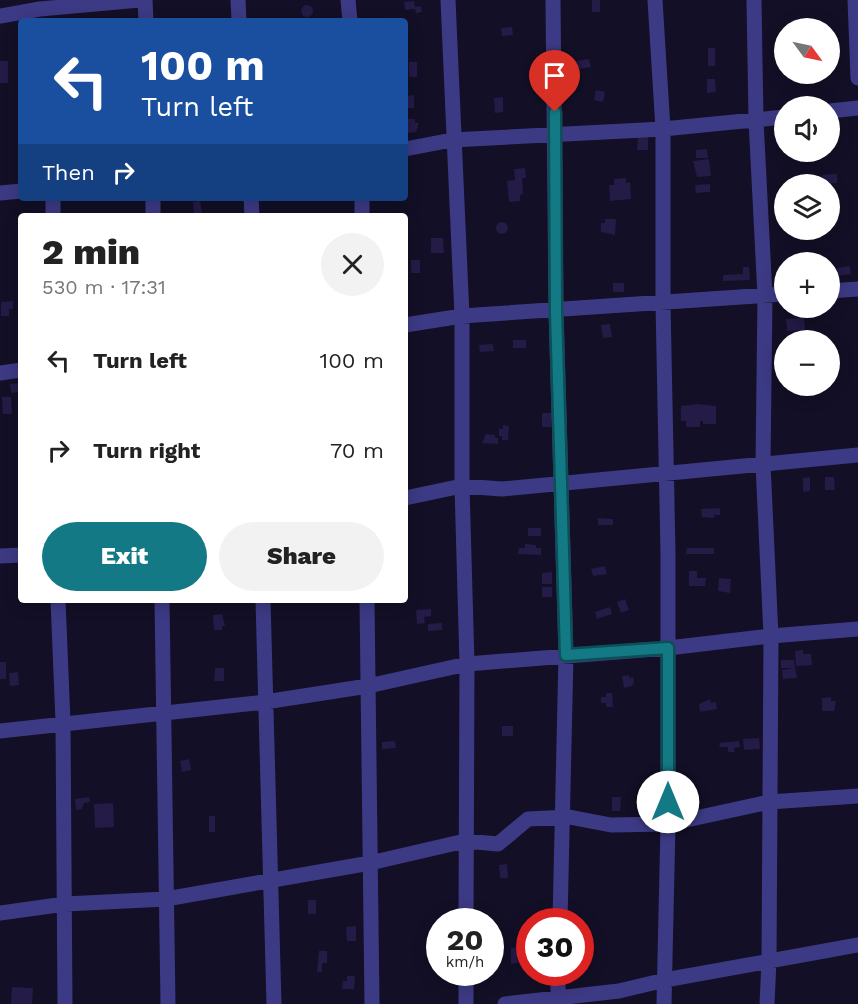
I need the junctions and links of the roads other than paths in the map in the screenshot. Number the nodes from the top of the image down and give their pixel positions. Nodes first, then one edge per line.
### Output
1 (140, 0) edge
2 (145, 0) edge
3 (238, 0) edge
4 (348, 0) edge
5 (448, 0) edge
6 (553, 0) edge
7 (655, 0) edge
8 (754, 0) edge
9 (855, 0) edge
10 (40, 10) edge
11 (0, 16) edge
12 (146, 18) edge
13 (239, 18) edge
14 (350, 18) edge
15 (858, 78) edge
16 (858, 108) edge
17 (840, 110) edge
18 (774, 118) edge
19 (756, 120) junction
20 (663, 129) junction
21 (555, 134) junction
22 (452, 140) junction
23 (408, 148) edge
24 (18, 191) edge
25 (0, 193) edge
26 (858, 289) edge
27 (840, 290) edge
28 (774, 295) edge
29 (765, 296) junction
30 (663, 303) junction
31 (556, 311) junction
32 (462, 316) junction
33 (408, 325) edge
34 (18, 371) edge
35 (0, 374) edge
36 (858, 455) edge
37 (763, 464) junction
38 (667, 473) junction
39 (563, 484) junction
40 (462, 486) junction
41 (408, 497) edge
42 (18, 555) edge
43 (0, 556) edge
44 (58, 603) edge
45 (162, 603) edge
46 (263, 603) edge
47 (367, 603) edge
48 (858, 629) edge
49 (771, 636) junction
50 (668, 648) junction
51 (566, 655) junction
52 (467, 664) junction
53 (368, 686) junction
54 (265, 702) junction
55 (164, 714) junction
56 (63, 722) junction
57 (0, 731) edge
58 (858, 796) edge
59 (769, 802) junction
60 (562, 817) junction
61 (668, 824) junction
62 (465, 841) junction
63 (370, 863) junction
64 (270, 880) junction
65 (166, 899) junction
66 (65, 904) junction
67 (466, 908) edge
68 (560, 908) edge
69 (0, 913) edge
70 (858, 945) edge
71 (769, 961) junction
72 (664, 980) junction
73 (466, 986) edge
74 (558, 1001) edge
75 (65, 1004) edge
76 (168, 1004) edge
77 (274, 1004) edge
78 (372, 1004) edge
79 (466, 1004) edge
80 (505, 1004) edge
81 (664, 1004) edge
82 (767, 1004) edge

1 - 10 street
2 - 12 street
3 - 13 street
4 - 14 street
5 - 22 street
6 - 21 street
7 - 20 street
8 - 19 street
9 - 15 street
10 - 11 street
16 - 17 street
18 - 19 street
19 - 20 street
19 - 29 street
20 - 21 street
20 - 30 street
21 - 22 street
21 - 31 street
22 - 23 street
22 - 32 street
24 - 25 street
26 - 27 street
28 - 29 street
29 - 30 street
29 - 37 street
30 - 31 street
30 - 38 street
31 - 32 street
31 - 39 street
32 - 33 street
32 - 40 street
34 - 35 street
36 - 37 street
37 - 38 street
37 - 49 street
38 - 39 street
38 - 50 street
39 - 40 street
39 - 51 street
40 - 41 street
40 - 52 street
42 - 43 street
44 - 56 street
45 - 55 street
46 - 54 street
47 - 53 street
48 - 49 street
49 - 50 street
49 - 59 street
50 - 51 street
50 - 61 street
51 - 52 street
51 - 60 street
52 - 53 street
52 - 62 street
53 - 54 street
53 - 63 street
54 - 55 street
54 - 64 street
55 - 56 street
55 - 65 street
56 - 57 street
56 - 66 street
58 - 59 street
59 - 61 street
59 - 71 street
60 - 61 street
60 - 62 street
60 - 68 street
61 - 72 street
62 - 63 street
62 - 67 street
63 - 64 street
63 - 78 street
64 - 65 street
64 - 77 street
65 - 66 street
65 - 76 street
66 - 69 street
66 - 75 street
70 - 71 street
71 - 72 street
71 - 82 street
72 - 74 street
72 - 81 street
73 - 79 street
74 - 80 street

